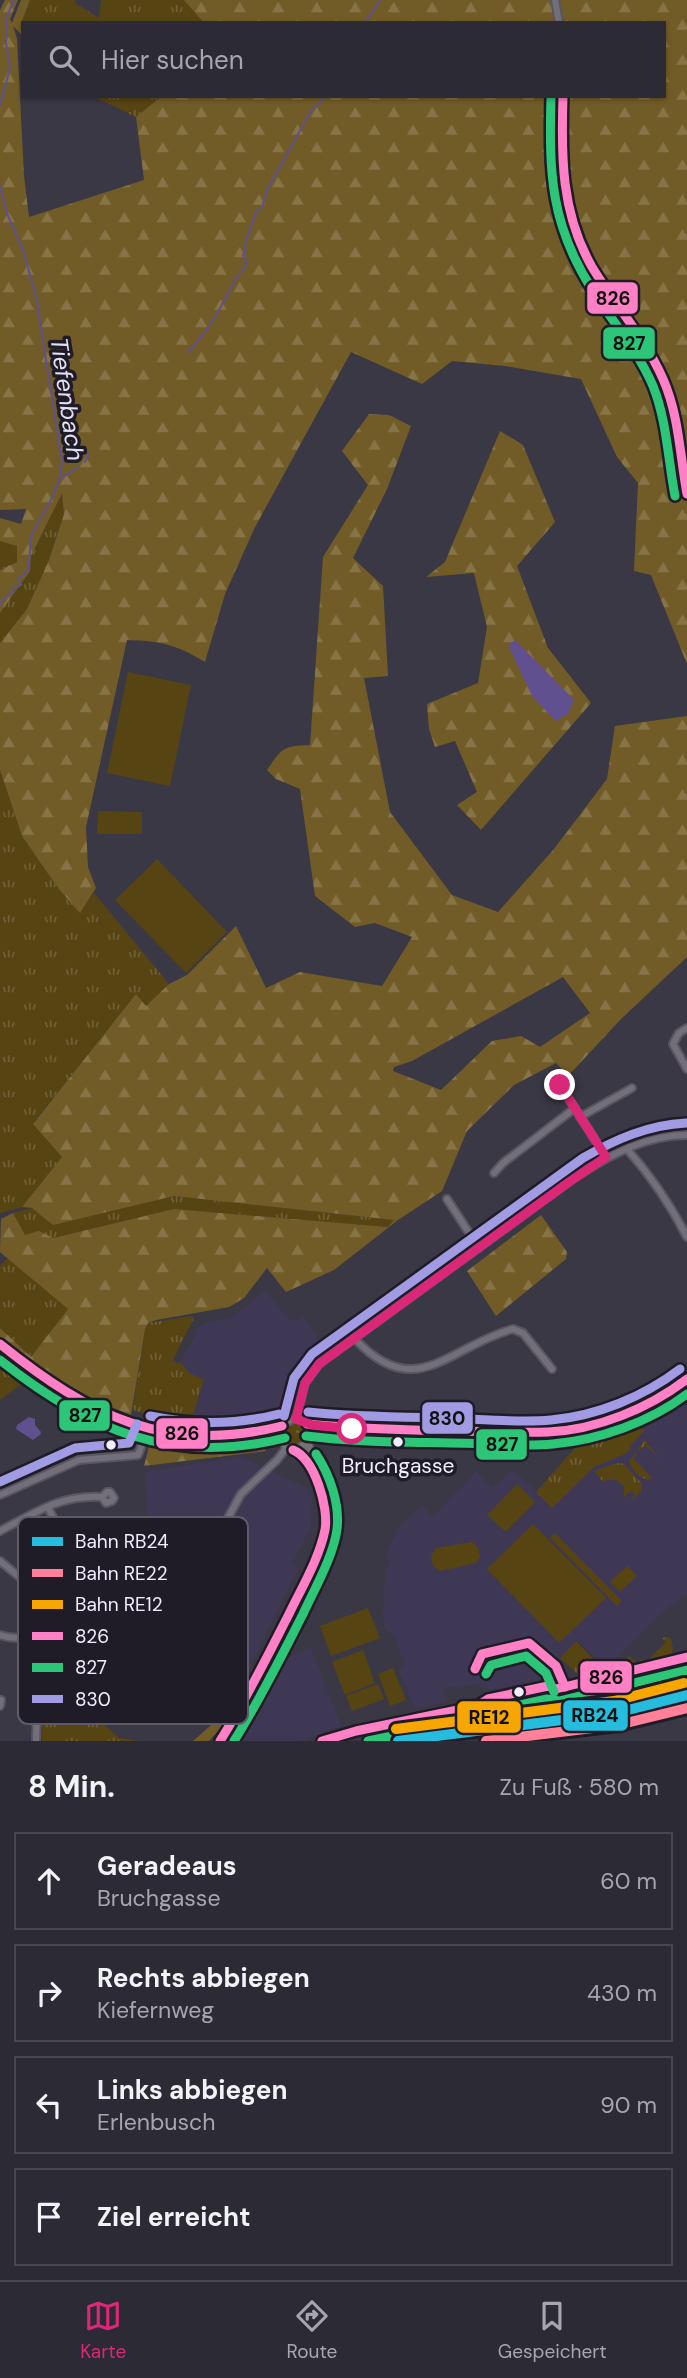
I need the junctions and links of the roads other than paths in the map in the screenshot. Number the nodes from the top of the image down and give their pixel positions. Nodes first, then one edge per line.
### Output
1 (555, 0) edge
2 (559, 21) edge
3 (563, 98) edge
4 (687, 494) edge
5 (687, 1028) edge
6 (687, 1069) edge
7 (560, 1085) dead end
8 (632, 1088) dead end
9 (575, 1108) junction
10 (580, 1117) junction
11 (687, 1135) edge
12 (627, 1149) junction
13 (606, 1157) junction
14 (494, 1172) dead end
15 (447, 1199) dead end
16 (687, 1237) edge
17 (479, 1248) junction
18 (355, 1339) junction
19 (0, 1344) edge
20 (552, 1369) dead end
21 (687, 1379) edge
22 (296, 1419) junction
23 (307, 1424) junction
24 (282, 1426) junction
25 (148, 1428) junction
26 (352, 1429) junction
27 (248, 1433) junction
28 (310, 1440) junction
29 (284, 1444) junction
30 (297, 1450) junction
31 (315, 1474) junction
32 (0, 1496) edge
33 (102, 1497) dead end
34 (48, 1507) junction
35 (28, 1517) edge
36 (52, 1517) edge
37 (228, 1517) edge
38 (18, 1522) edge
39 (0, 1531) edge
40 (0, 1561) edge
41 (18, 1575) edge
42 (0, 1635) edge
43 (18, 1638) edge
44 (687, 1657) edge
45 (679, 1660) dead end
46 (248, 1695) edge
47 (231, 1724) edge
48 (220, 1741) edge

1 - 2 street
3 - 4 street
5 - 6 street
7 - 9 street
8 - 10 street
9 - 10 street
9 - 14 street
10 - 13 street
11 - 12 street
12 - 13 street
12 - 16 street
13 - 17 street
15 - 17 street
17 - 18 street
18 - 20 street
18 - 22 street
19 - 25 main road
21 - 26 main road
22 - 23 main road
22 - 24 main road
23 - 26 main road
23 - 28 main road
24 - 27 main road
24 - 29 main road
25 - 27 main road
25 - 32 street
26 - 28 main road
27 - 29 main road
28 - 30 main road
28 - 31 main road
29 - 30 main road
29 - 37 street
30 - 31 main road
31 - 46 main road
33 - 34 street
34 - 35 street
34 - 36 street
38 - 39 street
40 - 41 street
42 - 43 street
44 - 45 street
47 - 48 main road

